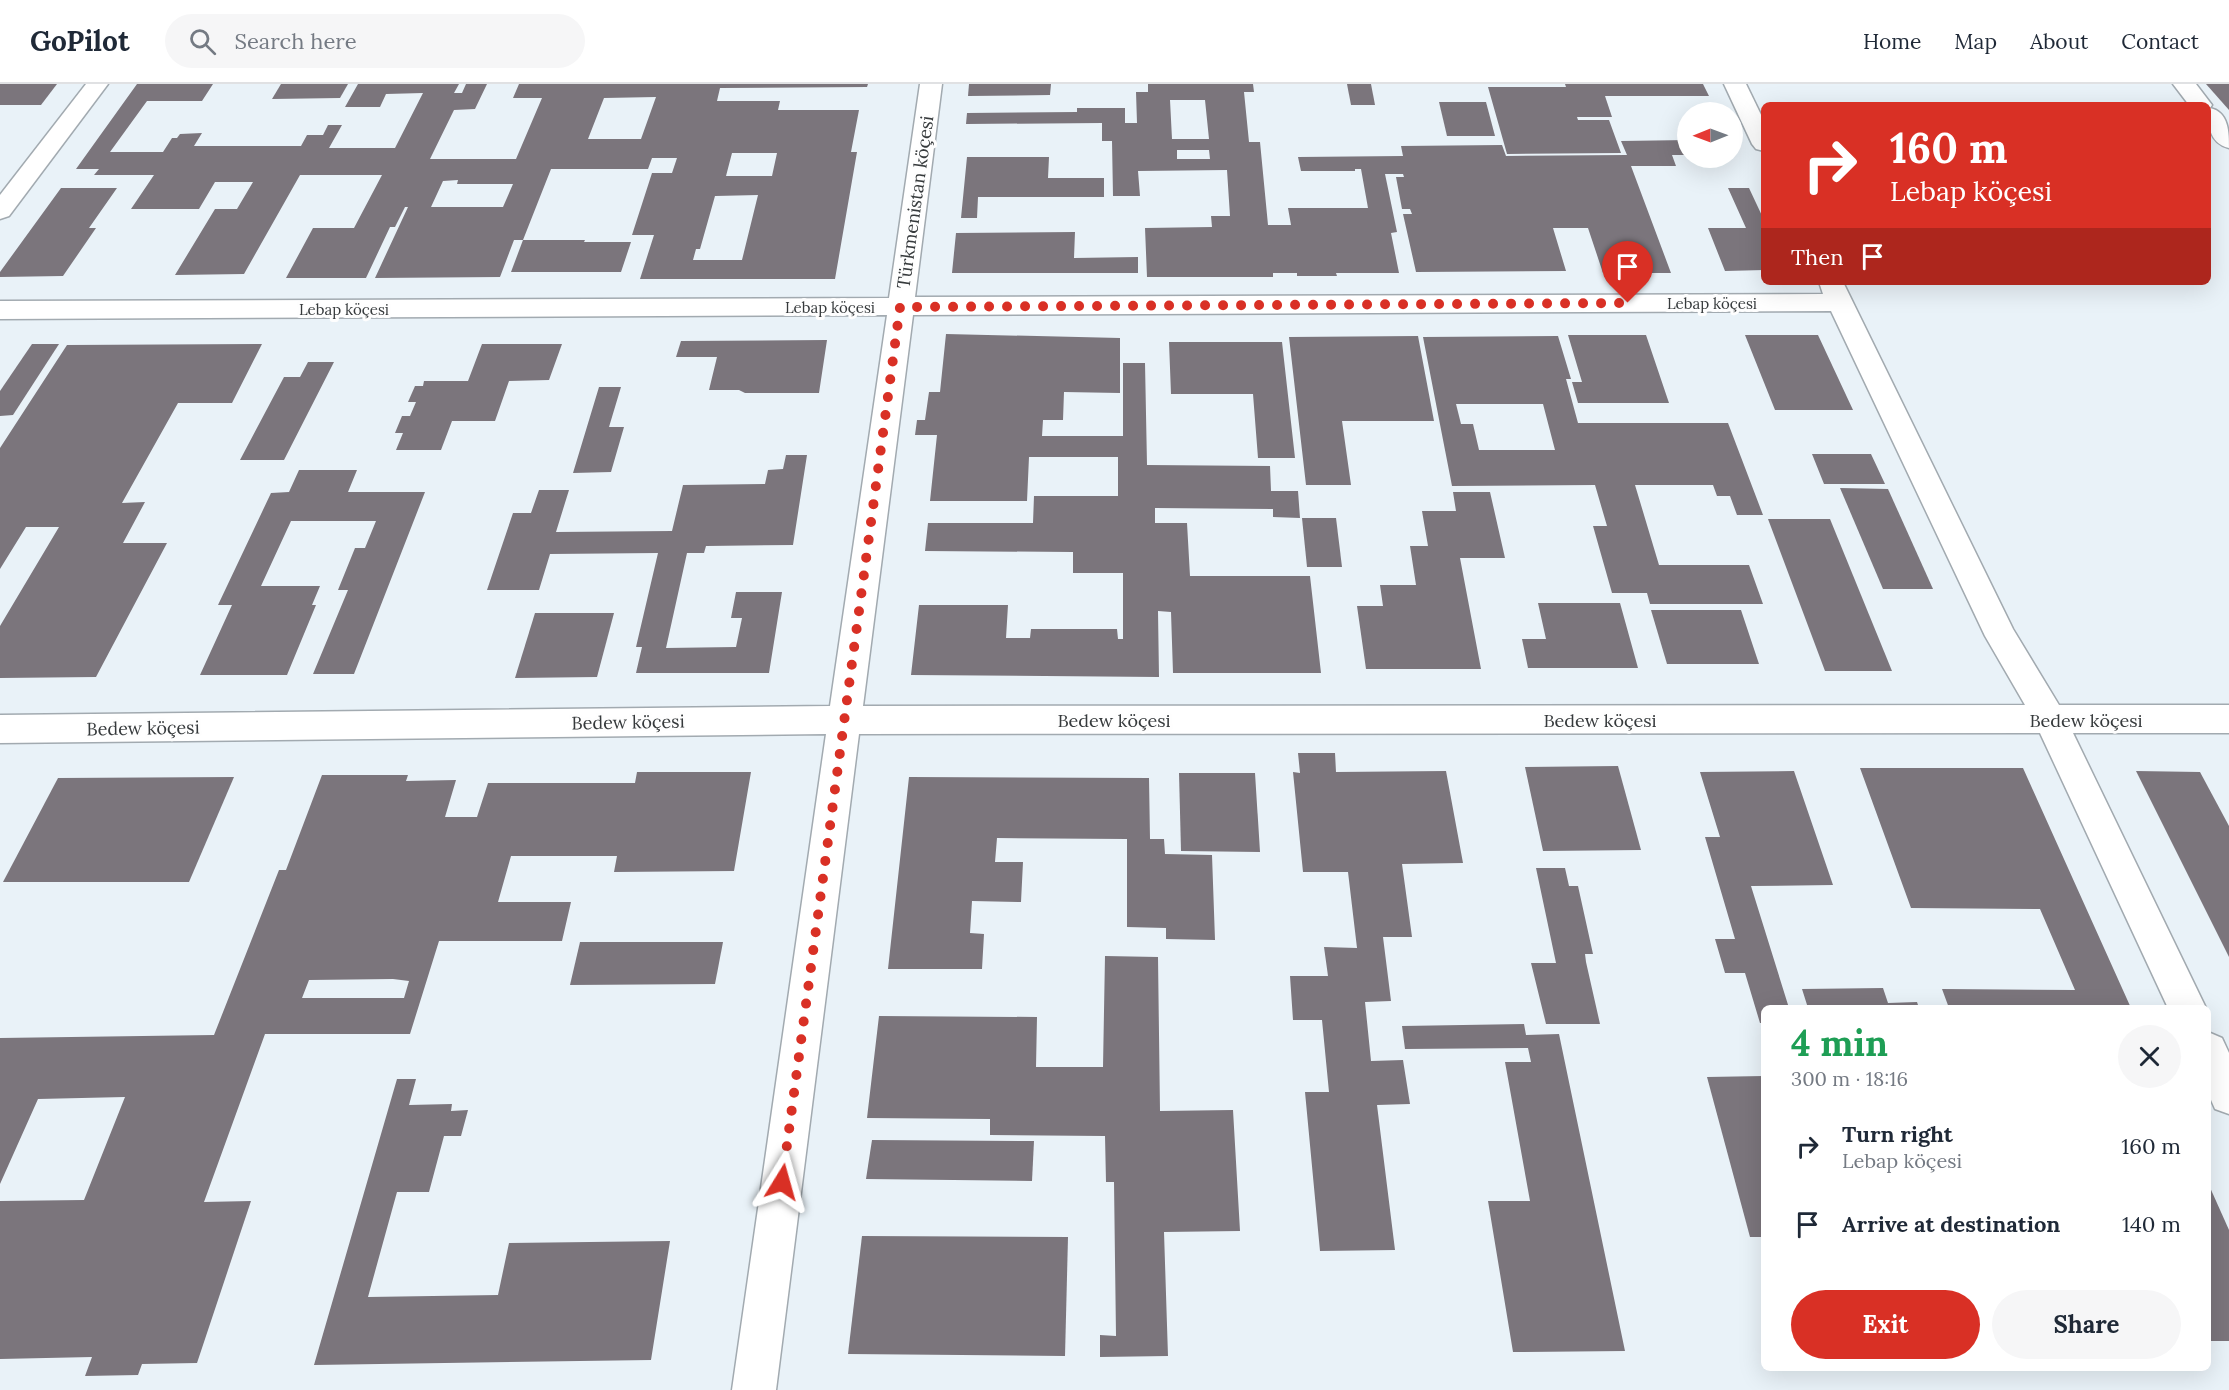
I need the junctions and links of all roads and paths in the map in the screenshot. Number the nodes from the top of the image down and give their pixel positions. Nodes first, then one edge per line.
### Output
1 (98, 84) edge
2 (931, 84) edge
3 (1735, 84) edge
4 (2184, 84) edge
5 (2199, 102) edge
6 (2211, 118) edge
7 (1761, 138) edge
8 (2229, 141) edge
9 (0, 211) edge
10 (1835, 292) edge
11 (900, 307) junction
12 (0, 310) edge
13 (2229, 718) edge
14 (844, 720) junction
15 (2050, 720) junction
16 (0, 729) edge
17 (2186, 1005) edge
18 (2211, 1057) edge
19 (2229, 1095) edge
20 (754, 1390) edge

1 - 9 street
2 - 11 street, Türkmenistan köçesi
3 - 7 street
4 - 5 street
6 - 8 street
10 - 11 street, Lebap köçesi
10 - 15 street
11 - 12 street, Lebap köçesi
11 - 14 street, Türkmenistan köçesi
13 - 15 street, Bedew köçesi
14 - 15 street, Bedew köçesi
14 - 16 street, Bedew köçesi
14 - 20 street, Türkmenistan köçesi
15 - 17 street
18 - 19 street

